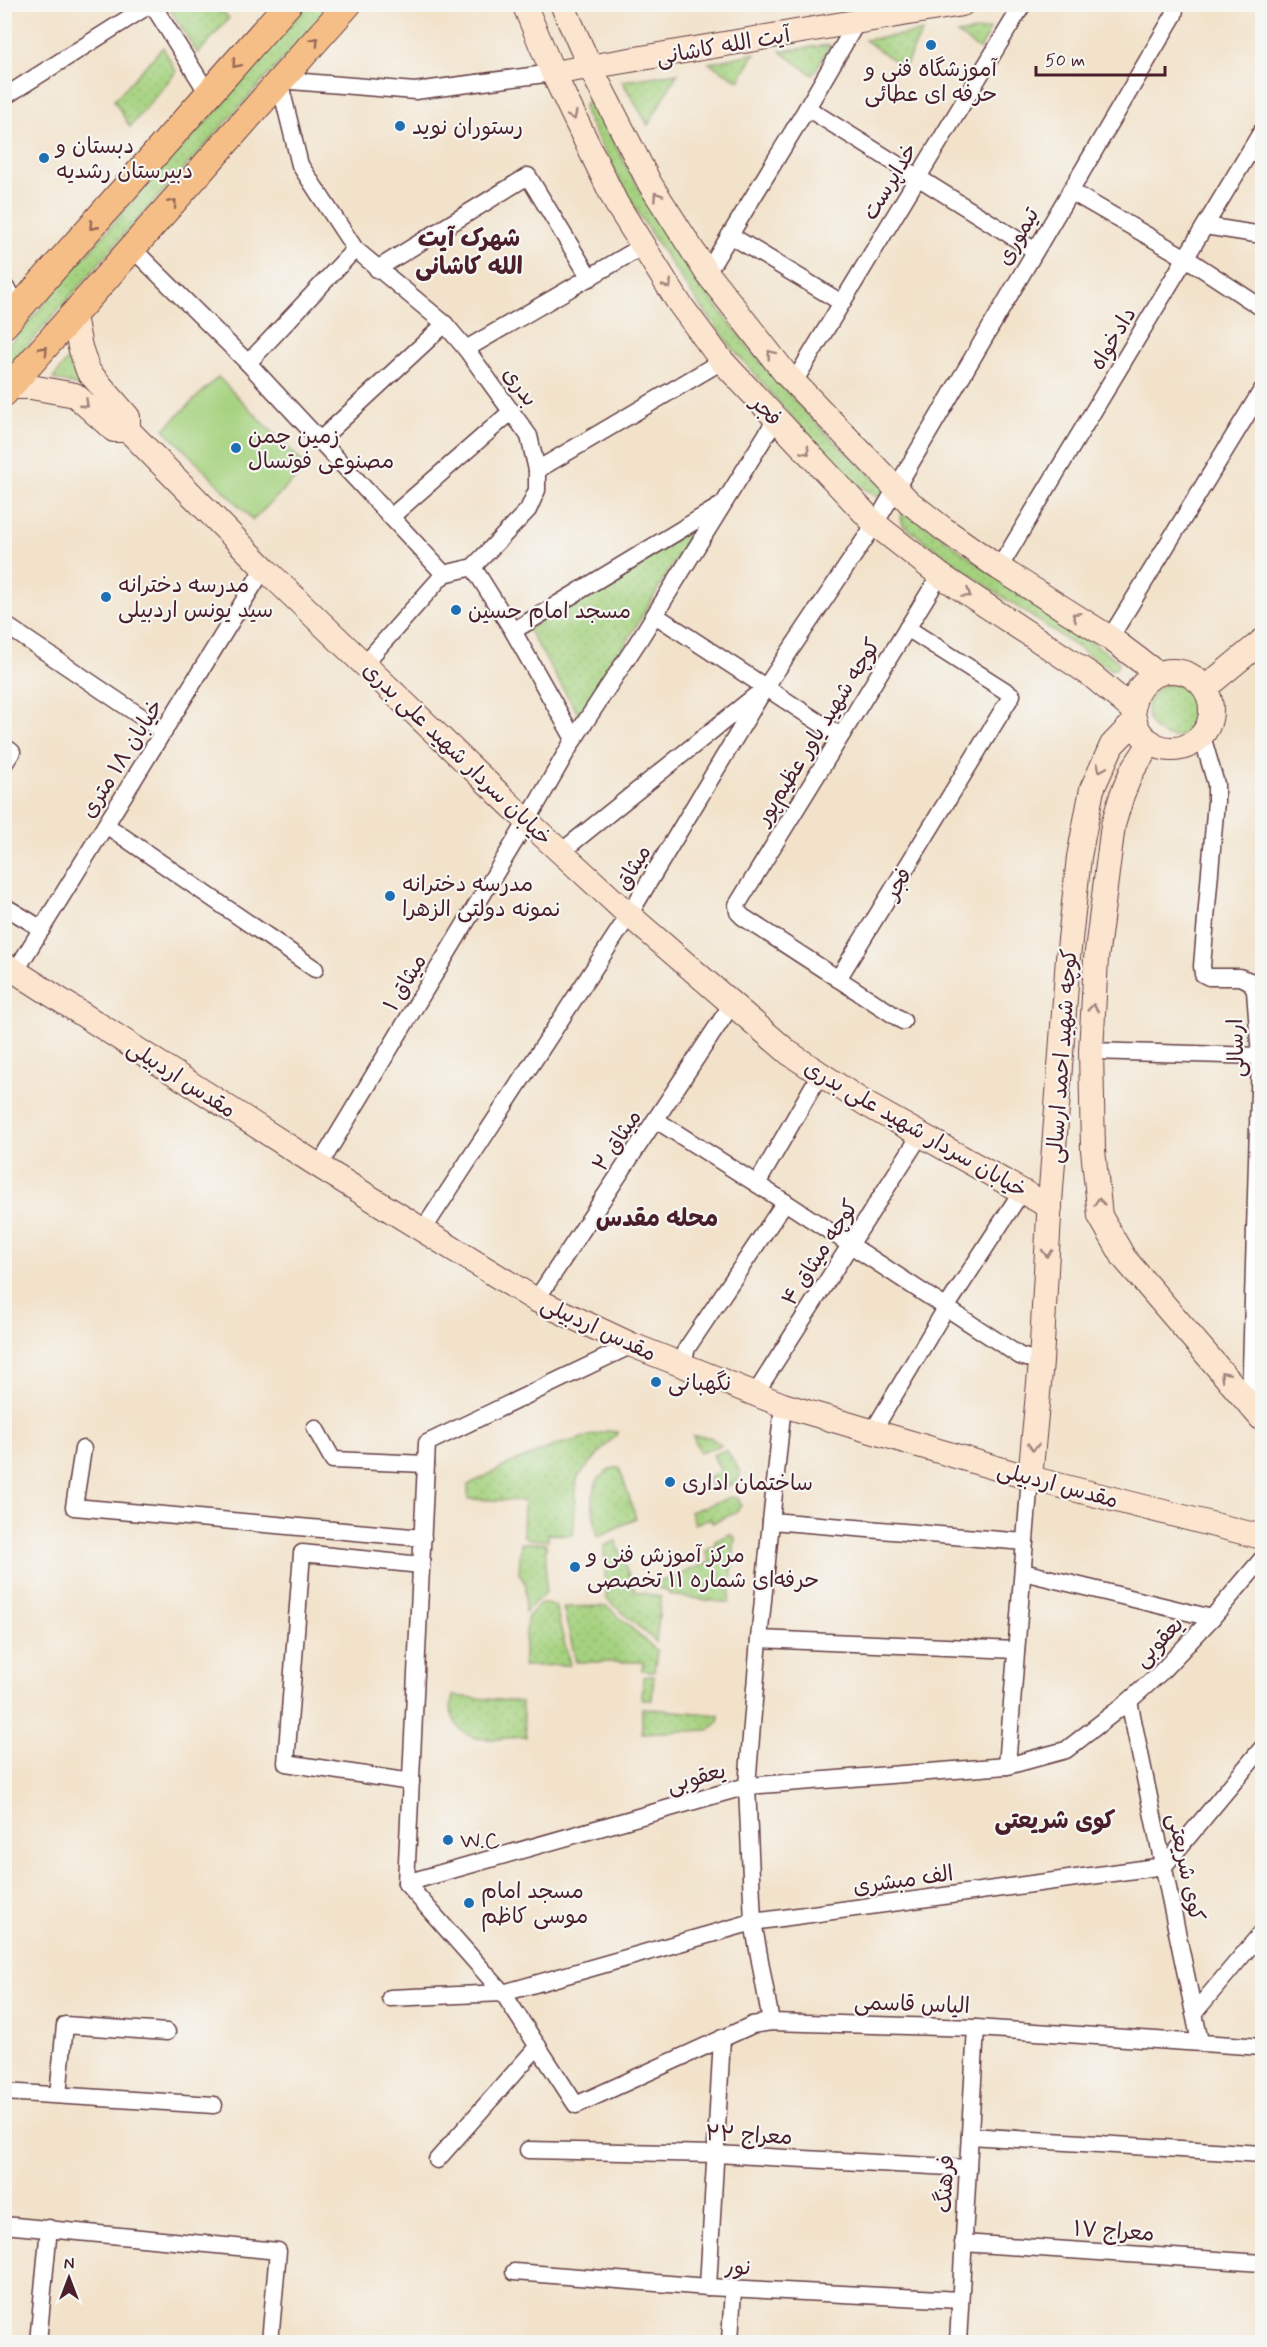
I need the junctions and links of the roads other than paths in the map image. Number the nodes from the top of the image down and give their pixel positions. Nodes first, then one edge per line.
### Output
1 (152, 4) edge
2 (288, 4) edge
3 (348, 4) edge
4 (524, 4) edge
5 (562, 4) edge
6 (962, 4) edge
7 (1023, 4) edge
8 (1176, 4) edge
9 (857, 22) junction
10 (590, 67) junction
11 (553, 73) junction
12 (279, 80) junction
13 (209, 95) junction
14 (4, 97) edge
15 (807, 108) junction
16 (1263, 131) edge
17 (919, 176) junction
18 (1070, 191) junction
19 (1205, 226) junction
20 (730, 235) junction
21 (1263, 235) edge
22 (644, 246) junction
23 (133, 249) junction
24 (355, 249) junction
25 (1034, 250) junction
26 (1186, 258) junction
27 (377, 269) junction
28 (706, 273) junction
29 (590, 278) junction
30 (4, 286) edge
31 (842, 303) junction
32 (1263, 309) edge
33 (13, 316) edge
34 (74, 316) junction
35 (445, 324) junction
36 (466, 349) junction
37 (722, 361) junction
38 (248, 363) junction
39 (794, 382) junction
40 (7, 390) edge
41 (1263, 390) edge
42 (512, 411) junction
43 (776, 419) junction
44 (128, 430) junction
45 (320, 440) junction
46 (537, 470) junction
47 (895, 489) junction
48 (723, 504) junction
49 (392, 516) junction
50 (875, 524) junction
51 (473, 567) junction
52 (264, 568) junction
53 (999, 568) junction
54 (444, 574) junction
55 (940, 575) junction
56 (655, 615) junction
57 (4, 624) edge
58 (907, 628) junction
59 (513, 631) junction
60 (1110, 638) junction
61 (1263, 641) edge
62 (364, 664) junction
63 (1158, 674) junction
64 (765, 688) junction
65 (1205, 688) junction
66 (1134, 716) junction
67 (164, 732) junction
68 (840, 735) junction
69 (1202, 735) junction
70 (574, 739) junction
71 (1151, 742) junction
72 (4, 746) edge
73 (4, 764) edge
74 (527, 821) junction
75 (106, 825) junction
76 (561, 852) junction
77 (1079, 866) junction
78 (1106, 875) junction
79 (4, 906) edge
80 (629, 915) junction
81 (42, 928) junction
82 (10, 968) edge
83 (315, 969) dead end
84 (838, 979) junction
85 (732, 1004) junction
86 (903, 1021) dead end
87 (1090, 1051) junction
88 (1260, 1056) junction
89 (820, 1074) junction
90 (656, 1120) junction
91 (921, 1134) junction
92 (319, 1166) junction
93 (757, 1184) junction
94 (1022, 1191) junction
95 (785, 1202) junction
96 (1050, 1207) junction
97 (423, 1230) junction
98 (850, 1245) junction
99 (536, 1300) junction
100 (946, 1308) junction
101 (632, 1346) junction
102 (1041, 1362) junction
103 (682, 1365) junction
104 (755, 1394) junction
105 (783, 1405) junction
106 (1256, 1412) edge
107 (315, 1428) dead end
108 (873, 1431) junction
109 (83, 1449) dead end
110 (426, 1464) junction
111 (1030, 1478) junction
112 (771, 1521) junction
113 (1263, 1536) edge
114 (423, 1538) junction
115 (1025, 1542) junction
116 (1263, 1559) edge
117 (421, 1565) junction
118 (1023, 1572) junction
119 (1212, 1618) junction
120 (759, 1639) junction
121 (1016, 1650) junction
122 (1129, 1701) junction
123 (1263, 1748) edge
124 (1007, 1766) junction
125 (411, 1782) junction
126 (747, 1786) junction
127 (1164, 1866) junction
128 (406, 1883) junction
129 (753, 1922) junction
130 (1263, 1932) edge
131 (503, 1993) junction
132 (390, 1998) dead end
133 (1194, 2013) junction
134 (771, 2022) junction
135 (976, 2028) junction
136 (167, 2032) dead end
137 (722, 2038) junction
138 (1200, 2042) junction
139 (538, 2046) junction
140 (1263, 2047) edge
141 (4, 2092) edge
142 (58, 2095) junction
143 (214, 2105) dead end
144 (970, 2136) junction
145 (528, 2150) dead end
146 (716, 2154) junction
147 (1263, 2154) edge
148 (437, 2160) dead end
149 (968, 2168) junction
150 (4, 2225) edge
151 (49, 2228) junction
152 (963, 2243) junction
153 (1263, 2263) edge
154 (514, 2272) dead end
155 (708, 2287) junction
156 (733, 2288) junction
157 (960, 2300) junction
158 (38, 2343) edge
159 (270, 2343) edge
160 (730, 2343) edge
161 (958, 2343) edge

1 - 13 street
1 - 14 street
2 -> 13 main road
12 -> 3 main road
4 - 11 street, فجر
5 - 10 street, فجر
6 - 9 street, آیت الله کاشانی
7 - 17 street, خداپرست
8 - 18 street, تیموری
9 - 10 street, آیت الله کاشانی
9 - 15 street
10 - 11 street, آیت الله کاشانی
28 -> 10 street, فجر
11 - 12 street
11 -> 22 street, فجر
23 -> 12 main road
12 - 24 street, بدری
13 -> 33 main road
15 - 17 street
15 - 20 street
16 - 19 street, دادخواه
17 - 25 street
17 - 31 street, خداپرست
18 - 25 street, تیموری
18 - 26 street
19 - 21 street
19 - 26 street, دادخواه
20 - 28 street
20 - 31 street
22 - 29 street
22 -> 37 street, فجر
23 - 34 main road
23 - 38 street
24 - 27 street, بدری
24 - 38 street
25 - 47 street, تیموری
26 - 32 street
26 - 53 street, دادخواه
27 - 29 street
27 - 35 street, بدری
39 -> 28 street, فجر
29 - 36 street
30 - 33 street
31 - 39 street, خداپرست
40 -> 34 main road
34 - 44 street, خیابان سردار شهید علی بدری
35 - 36 street, بدری
35 - 45 street
36 - 42 street, بدری
37 - 43 street, فجر
37 - 46 street
38 - 45 street
39 - 47 street, فجر
40 -> 44 street, خیابان سردار شهید علی بدری
41 - 60 street
42 - 46 street, بدری
42 - 49 street
43 - 48 street
43 -> 50 street, فجر
44 - 52 street, خیابان سردار شهید علی بدری
45 - 49 street
46 - 51 street, بدری
47 - 50 street, تیموری
47 - 53 street, فجر
48 - 56 street
48 - 59 street
49 - 54 street
50 - 55 street, فجر
50 - 64 street, میثاق
51 - 54 street
51 - 59 street
52 - 62 street, خیابان سردار شهید علی بدری
52 - 67 street, خیابان ۱۸ متری
60 -> 53 street, فجر
54 - 62 street
55 - 58 street, کوچه شهید یاور عظیم‌پور
55 -> 66 street, فجر
56 - 64 street
56 - 70 street
57 - 67 street
58 - 68 street, کوچه شهید یاور عظیم‌پور
58 - 84 street, فجر
59 - 70 street
60 - 63 street, فجر
61 - 65 street
62 - 74 street, خیابان سردار شهید علی بدری
63 - 65 street
63 - 66 street
64 - 68 street
64 - 76 street
64 - 80 street, میثاق
65 - 69 street
66 - 71 street
66 -> 77 street, کوچه شهید احمد ارسالی
67 - 75 street, خیابان ۱۸ متری
68 - 84 street, کوچه شهید یاور عظیم‌پور
69 - 71 street
69 - 88 street, ارسالی
70 - 74 street
71 - 78 street, کوچه شهید احمد ارسالی
72 - 73 street
74 - 76 street, خیابان سردار شهید علی بدری
74 - 92 street, میثاق ۱
75 - 81 street, خیابان ۱۸ متری
75 - 83 street
76 - 80 street, خیابان سردار شهید علی بدری
77 - 78 street
77 - 96 street, کوچه شهید احمد ارسالی
87 -> 78 street, کوچه شهید احمد ارسالی
79 - 81 street
80 - 85 street, خیابان سردار شهید علی بدری
80 - 97 street, میثاق
81 - 82 street, خیابان ۱۸ متری
82 - 92 street, مقدس اردبیلی
84 - 86 street
85 - 89 street, خیابان سردار شهید علی بدری
85 - 90 street, میثاق ۲
87 - 88 street
106 -> 87 street, کوچه شهید احمد ارسالی
88 - 106 street, ارسالی
89 - 91 street, خیابان سردار شهید علی بدری
89 - 93 street
90 - 93 street
90 - 99 street, میثاق ۲
91 - 94 street, خیابان سردار شهید علی بدری
91 - 98 street, کوچه میثاق ۴
92 - 97 street, مقدس اردبیلی
93 - 95 street
94 - 96 street, خیابان سردار شهید علی بدری
94 - 100 street
95 - 98 street
95 - 103 street
96 -> 102 street, کوچه شهید احمد ارسالی
97 - 99 street, مقدس اردبیلی
98 - 100 street
98 - 104 street, کوچه میثاق ۴
99 - 101 street, مقدس اردبیلی
100 - 102 street
100 - 108 street
101 - 103 street, مقدس اردبیلی
101 - 110 street
102 -> 111 street, کوچه شهید احمد ارسالی
103 - 104 street, مقدس اردبیلی
104 - 105 street, مقدس اردبیلی
105 - 108 street, مقدس اردبیلی
105 - 112 street
107 - 110 street
108 - 111 street, مقدس اردبیلی
109 - 114 street
110 - 114 street
111 - 113 street, مقدس اردبیلی
111 - 115 street
112 - 115 street
112 - 120 street
114 - 117 street
115 - 118 street
116 - 119 street, یعقوبی
117 - 125 street
117 - 125 street
118 - 119 street
118 - 121 street
119 - 122 street, یعقوبی
120 - 121 street
120 - 126 street
121 - 124 street
122 - 124 street, یعقوبی
122 - 127 street, کوی شریعتی
123 - 127 street
124 - 126 street, یعقوبی
125 - 128 street
126 - 128 street, یعقوبی
126 - 129 street
127 - 129 street, الف مبشری
127 - 133 street, کوی شریعتی
128 - 131 street
129 - 131 street, الف مبشری
129 - 134 street
130 - 133 street
131 - 132 street, الف مبشری
131 - 139 street
133 - 138 street, کوی شریعتی
134 - 135 street, الیاس قاسمی
134 - 137 street, الیاس قاسمی
135 - 138 street, الیاس قاسمی
135 - 144 street, فرهنگ
136 - 142 street
137 - 139 street, الیاس قاسمی
137 - 146 street
138 - 140 street, الیاس قاسمی
139 - 148 street
141 - 142 street
142 - 143 street
144 - 147 street
144 - 149 street, فرهنگ
145 - 146 street, معراج ۲۲
146 - 149 street, معراج ۲۲
146 - 155 street
149 - 152 street, فرهنگ
150 - 151 street
151 - 158 street
151 - 159 street
152 - 153 street, معراج ۱۷
152 - 157 street, فرهنگ
154 - 155 street, نور
155 - 156 street, نور
156 - 157 street, نور
156 - 160 street
157 - 161 street, فرهنگ

